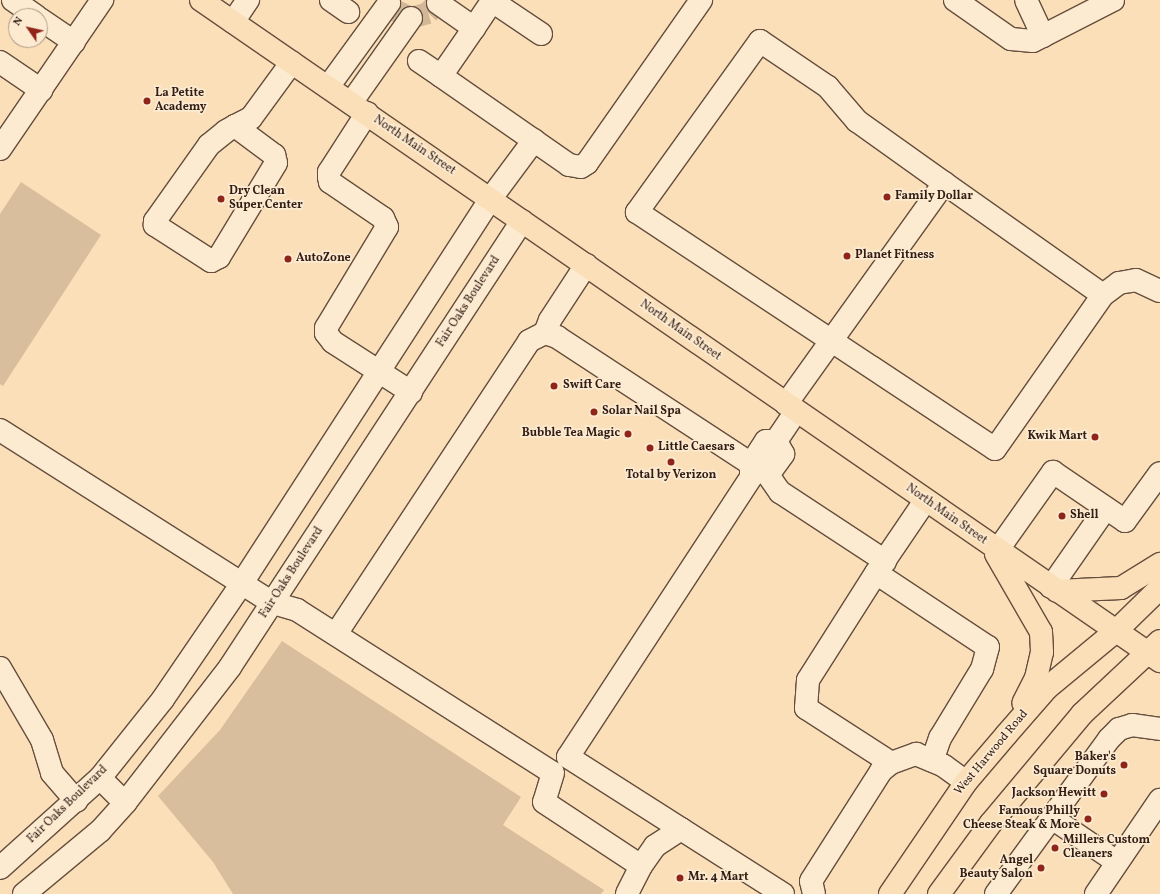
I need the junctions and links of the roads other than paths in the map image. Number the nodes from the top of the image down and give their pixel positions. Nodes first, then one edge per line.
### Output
1 (13, 0) edge
2 (102, 0) edge
3 (201, 0) edge
4 (248, 0) edge
5 (331, 0) edge
6 (701, 0) edge
7 (955, 0) edge
8 (1026, 0) edge
9 (1113, 0) edge
10 (389, 3) dead end
11 (438, 3) dead end
12 (24, 8) edge
13 (348, 12) dead end
14 (411, 18) dead end
15 (233, 22) junction
16 (48, 24) edge
17 (474, 28) junction
18 (540, 34) dead end
19 (1043, 36) junction
20 (74, 42) junction
21 (419, 61) dead end
22 (0, 62) edge
23 (292, 62) junction
24 (442, 76) junction
25 (328, 87) junction
26 (41, 90) junction
27 (359, 108) junction
28 (235, 126) junction
29 (534, 140) junction
30 (0, 148) edge
31 (944, 183) junction
32 (491, 198) junction
33 (522, 221) junction
34 (586, 265) junction
35 (1160, 292) edge
36 (1103, 295) junction
37 (545, 333) junction
38 (831, 342) junction
39 (378, 370) junction
40 (411, 392) junction
41 (791, 408) junction
42 (0, 430) edge
43 (760, 469) junction
44 (1160, 473) edge
45 (925, 500) junction
46 (1106, 508) junction
47 (995, 549) junction
48 (1160, 564) edge
49 (880, 567) junction
50 (242, 583) junction
51 (1160, 588) edge
52 (1054, 589) junction
53 (273, 603) junction
54 (1116, 630) junction
55 (336, 634) junction
56 (1156, 651) edge
57 (0, 668) edge
58 (1160, 729) edge
59 (1006, 735) junction
60 (568, 757) junction
61 (932, 761) junction
62 (891, 763) junction
63 (553, 773) junction
64 (100, 778) junction
65 (966, 782) junction
66 (1160, 800) edge
67 (76, 801) junction
68 (125, 804) junction
69 (1052, 818) junction
70 (681, 829) junction
71 (1117, 862) junction
72 (641, 866) junction
73 (0, 868) edge
74 (752, 886) edge
75 (24, 894) edge
76 (627, 894) edge
77 (783, 894) edge
78 (814, 894) edge
79 (890, 894) edge
80 (940, 894) edge
81 (996, 894) edge
82 (1096, 894) edge

1 - 12 street
2 - 20 street
3 - 15 main road, North Main Street
4 - 15 street
5 - 13 street
6 - 29 street
7 - 19 street
8 - 19 street
9 - 19 street
10 - 25 street
11 - 17 street
14 - 27 street
15 - 23 main road, North Main Street
16 - 20 street
17 - 18 street
17 - 24 street
20 - 26 street
21 - 24 street
22 - 26 street
23 - 25 main road, North Main Street
23 - 28 street
24 - 29 street
25 - 27 main road, North Main Street
26 - 30 street
27 - 32 main road, North Main Street
27 - 39 street
28 - 28 street
29 - 32 street, Fair Oaks Boulevard
31 - 36 street
31 - 38 street
31 - 38 street
32 - 33 main road, North Main Street
32 - 39 street, Fair Oaks Boulevard
33 - 34 main road, North Main Street
33 - 40 street, Fair Oaks Boulevard
34 - 37 street
34 - 41 main road, North Main Street
35 - 36 street
36 - 38 street
37 - 43 street
37 - 55 street
38 - 41 street
39 - 40 street
39 - 50 street, Fair Oaks Boulevard
40 - 53 street, Fair Oaks Boulevard
41 - 43 street
41 - 45 main road, North Main Street
42 - 50 street
43 - 49 street
43 - 60 street
44 - 46 street
45 - 47 main road, North Main Street
45 - 49 street
46 - 47 street
46 - 52 street
47 - 52 main road, North Main Street
47 - 59 main road
48 - 52 main road
49 - 61 street
49 - 62 street
50 - 53 street
50 - 64 street, Fair Oaks Boulevard
51 - 54 main road, West Harwood Road
52 - 54 main road, North Main Street
53 - 55 street
53 - 68 street, Fair Oaks Boulevard
54 - 56 main road, North Main Street
54 - 59 main road, West Harwood Road
55 - 63 street
56 - 80 main road
57 - 67 street
58 - 69 street
59 - 65 main road, West Harwood Road
60 - 63 street
60 - 70 street
61 - 62 street
61 - 65 street
62 - 78 street
63 - 72 street
64 - 67 street, Fair Oaks Boulevard
64 - 68 street
65 - 79 main road, West Harwood Road
66 - 71 street
67 - 73 street, Fair Oaks Boulevard
68 - 75 street, Fair Oaks Boulevard
69 - 71 street
69 - 81 street
70 - 72 street
70 - 74 street
71 - 82 street
72 - 76 street
74 - 77 street

